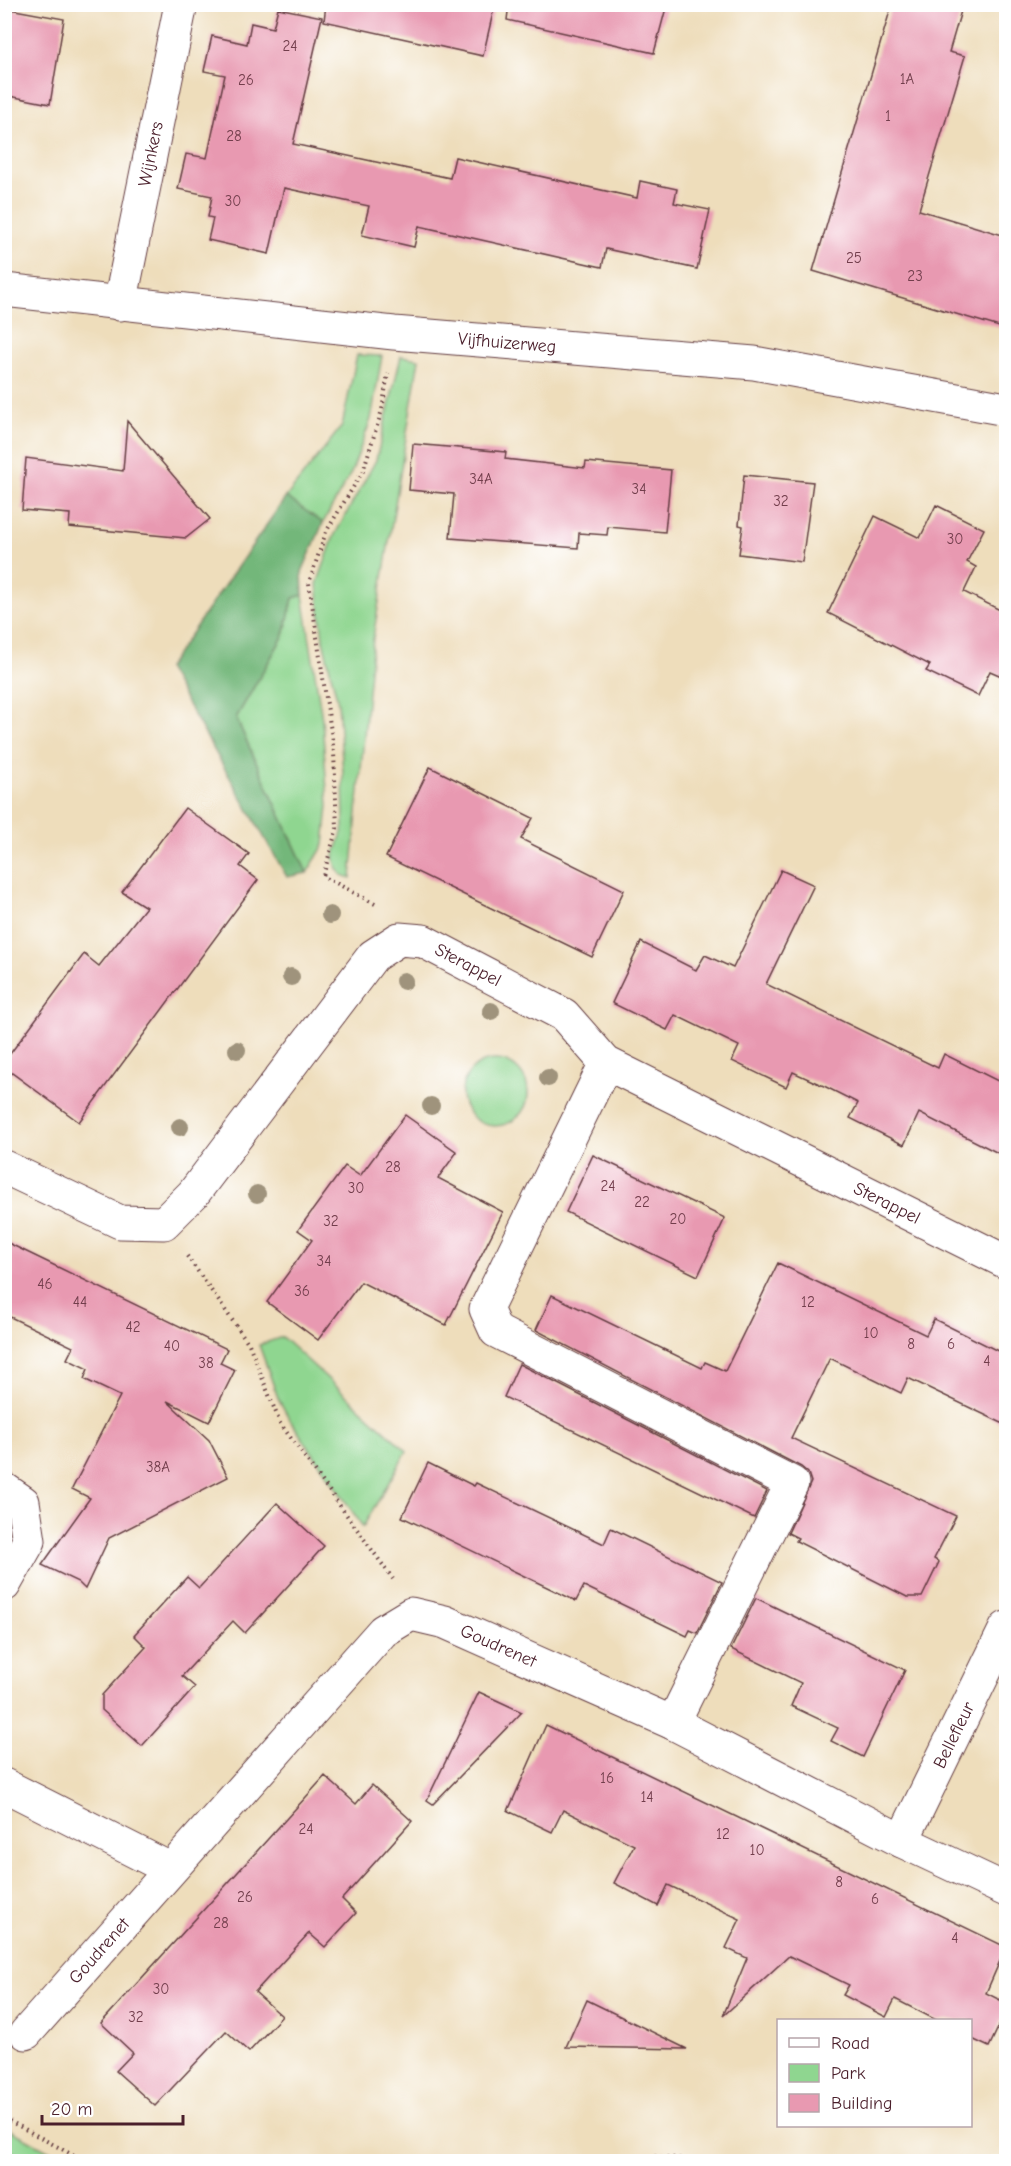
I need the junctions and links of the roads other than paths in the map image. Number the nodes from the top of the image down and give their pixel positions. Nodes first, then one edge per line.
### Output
1 (181, 4) edge
2 (4, 290) edge
3 (120, 304) junction
4 (1006, 409) edge
5 (606, 1063) junction
6 (4, 1167) edge
7 (1006, 1262) edge
8 (4, 1489) edge
9 (4, 1585) edge
10 (1006, 1628) edge
11 (673, 1723) junction
12 (4, 1785) edge
13 (902, 1841) junction
14 (170, 1869) junction
15 (1006, 1890) edge
16 (26, 2033) dead end

1 - 3 street, Wijnkers
2 - 3 street, Vijfhuizerweg
3 - 4 street, Vijfhuizerweg
5 - 6 street, Sterappel
5 - 7 street, Sterappel
5 - 11 street
8 - 9 street
10 - 13 street, Bellefleur
11 - 13 street, Goudrenet
11 - 14 street, Goudrenet
12 - 14 street
13 - 15 street, Goudrenet
14 - 16 street, Goudrenet

